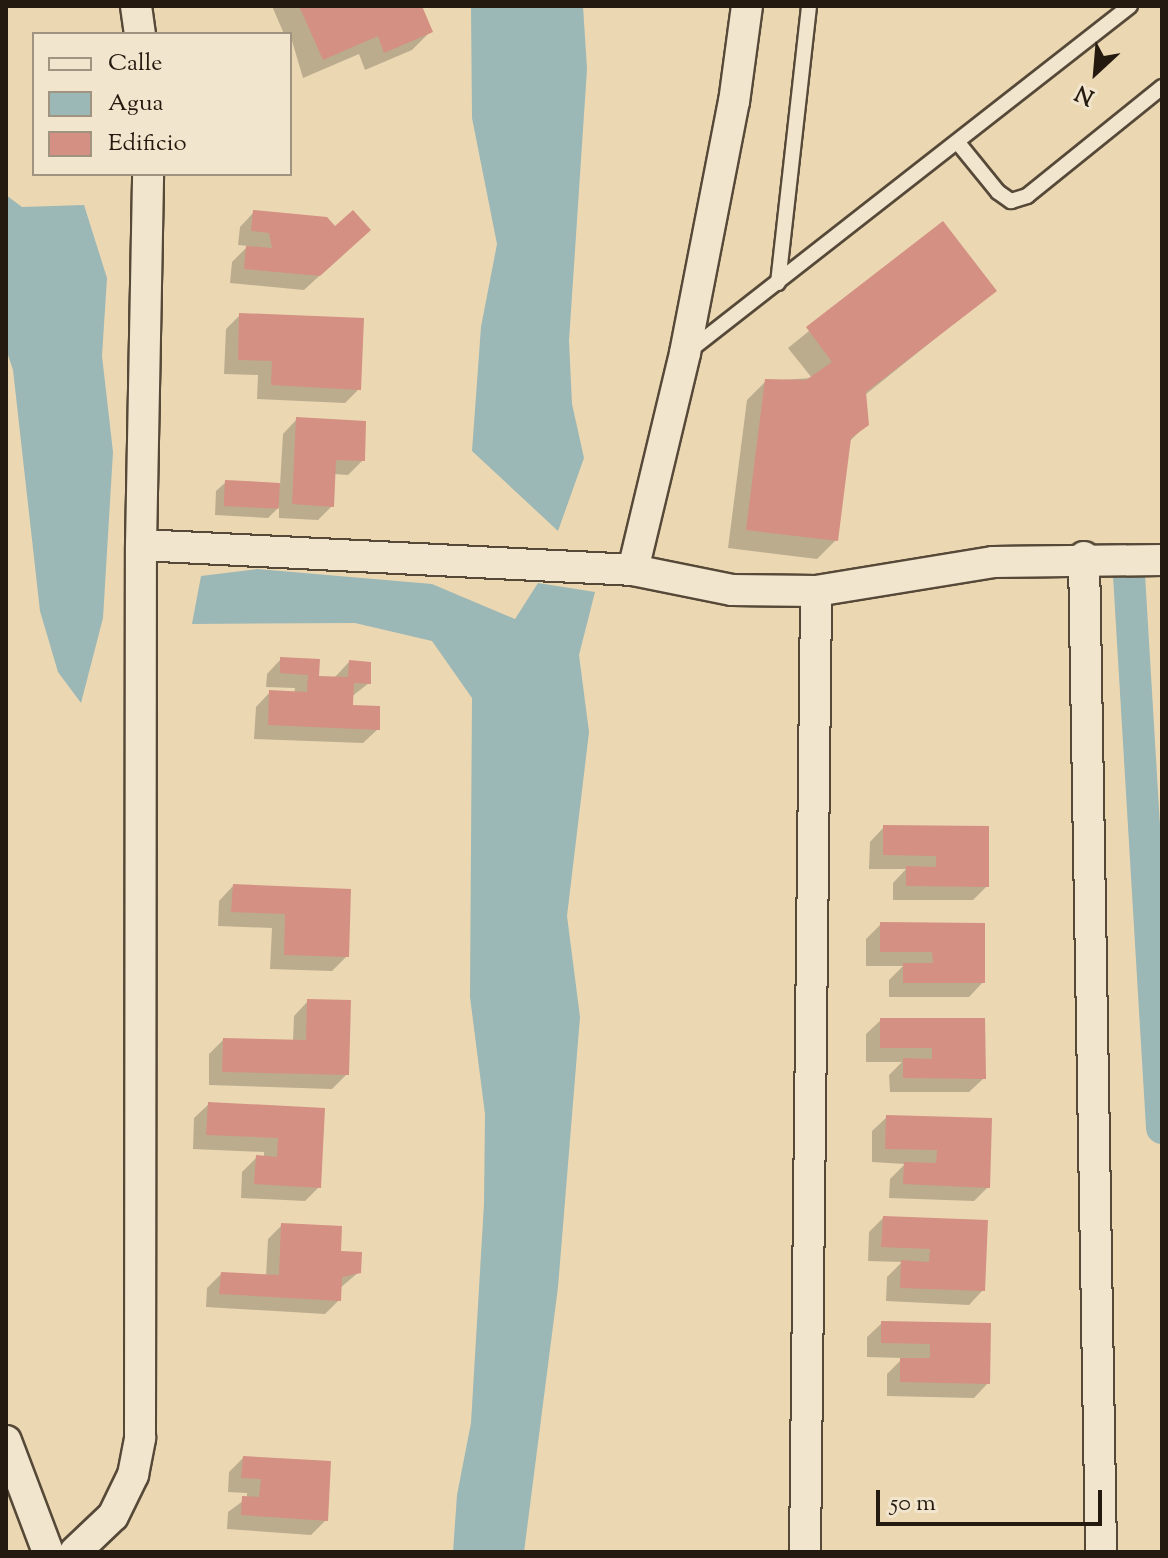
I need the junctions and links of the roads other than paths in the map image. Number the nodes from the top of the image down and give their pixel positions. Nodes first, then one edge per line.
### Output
1 (136, 6) edge
2 (747, 6) edge
3 (809, 6) edge
4 (1130, 6) edge
5 (140, 32) edge
6 (1162, 87) edge
7 (959, 144) junction
8 (148, 176) edge
9 (778, 283) junction
10 (685, 353) junction
11 (141, 545) junction
12 (1084, 557) junction
13 (1162, 560) edge
14 (633, 570) junction
15 (816, 591) junction
16 (6, 1441) edge
17 (48, 1552) edge
18 (75, 1552) edge
19 (805, 1552) edge
20 (1101, 1552) edge

1 - 5 street
2 - 10 street
3 - 9 lane
4 - 7 lane
6 - 7 lane
7 - 9 lane
8 - 11 street
9 - 10 lane
10 - 14 street
11 - 14 street
11 - 18 street
12 - 13 street
12 - 15 street
12 - 20 street
14 - 15 street
15 - 19 street
16 - 17 street

